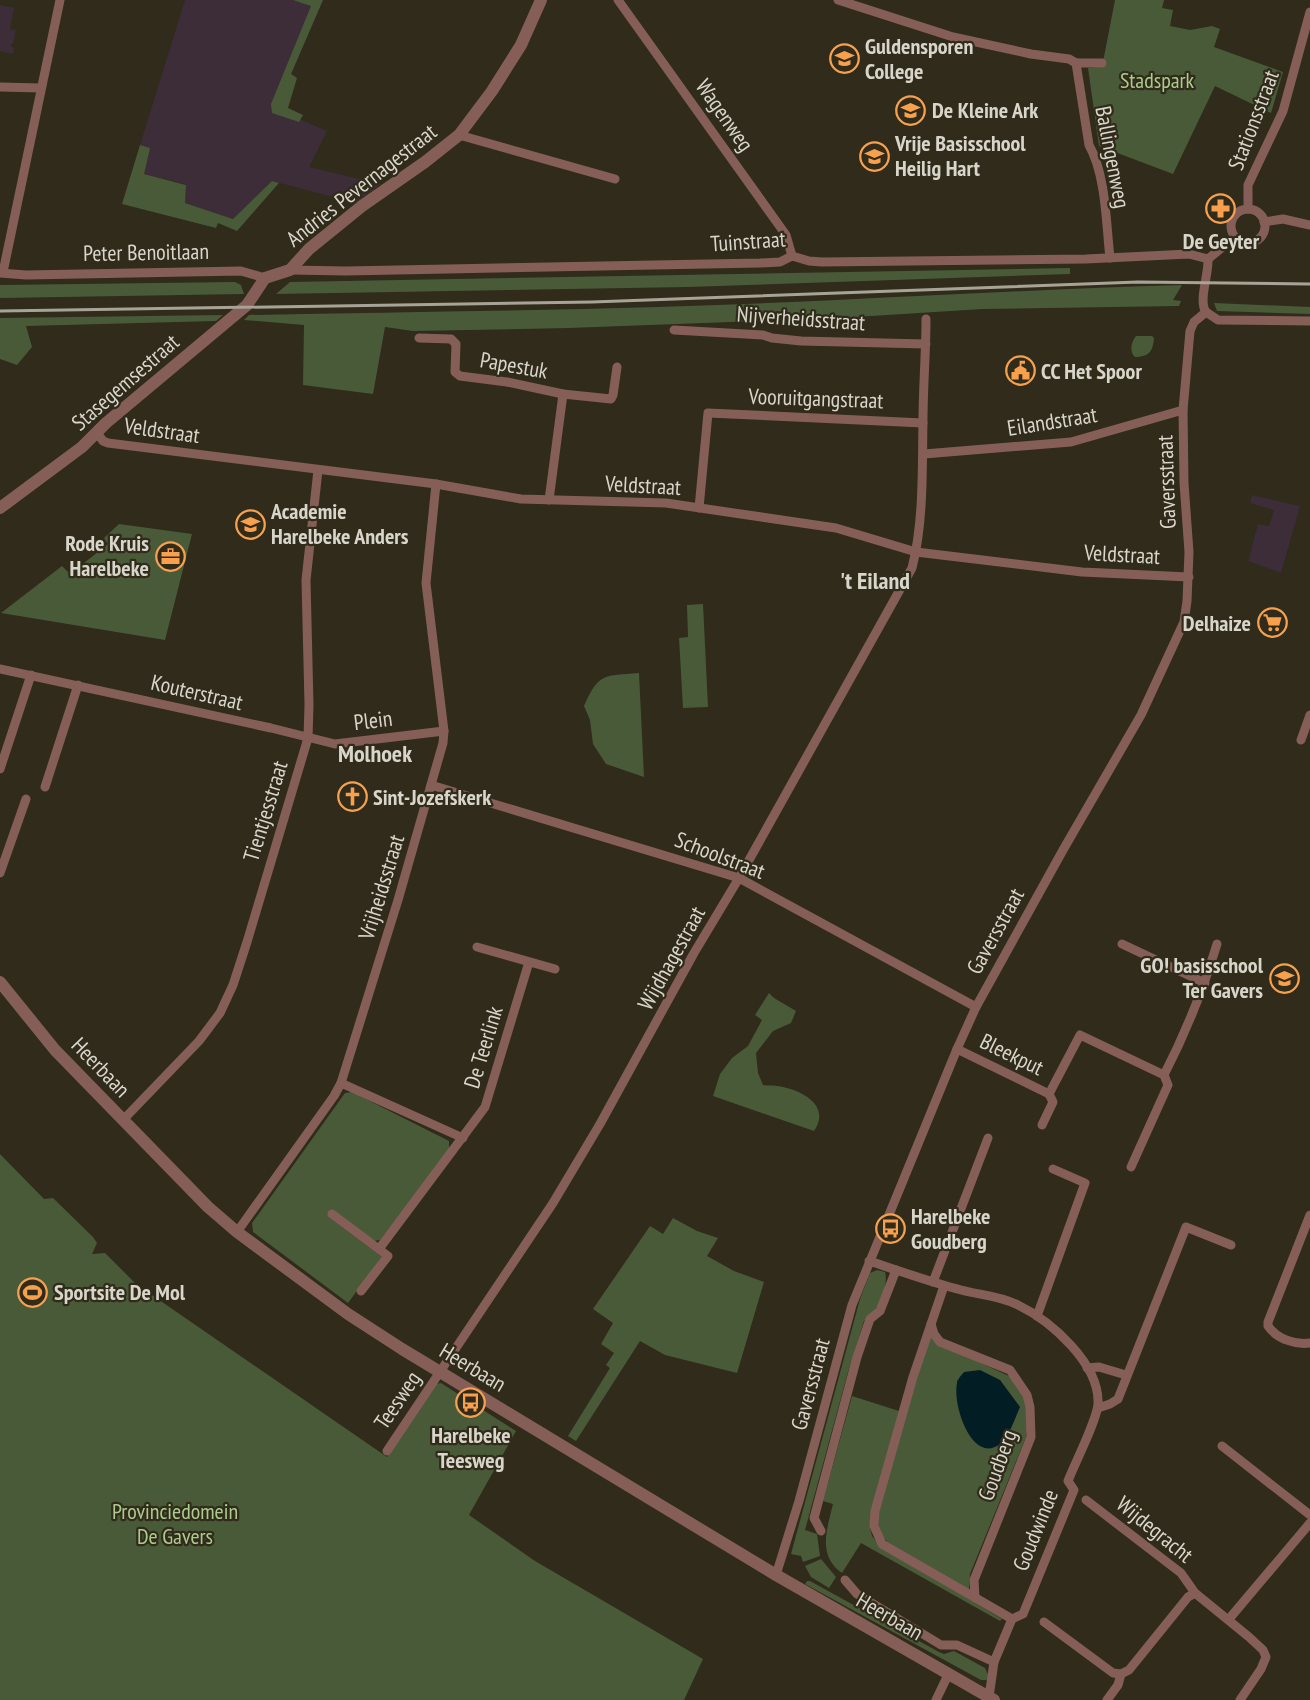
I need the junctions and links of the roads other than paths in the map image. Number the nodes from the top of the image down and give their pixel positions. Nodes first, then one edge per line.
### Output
1 (60, 0) edge
2 (541, 0) edge
3 (618, 0) edge
4 (838, 0) edge
5 (1310, 12) edge
6 (1076, 63) junction
7 (1101, 63) dead end
8 (0, 87) edge
9 (41, 88) junction
10 (459, 135) junction
11 (615, 179) dead end
12 (1248, 209) junction
13 (1264, 222) junction
14 (1309, 224) edge
15 (1235, 237) junction
16 (792, 256) junction
17 (1110, 258) junction
18 (1208, 259) junction
19 (290, 270) junction
20 (1, 272) edge
21 (265, 278) junction
22 (1206, 312) junction
23 (926, 319) dead end
24 (1310, 321) edge
25 (674, 330) dead end
26 (419, 338) dead end
27 (926, 344) junction
28 (617, 367) dead end
29 (563, 394) junction
30 (1183, 411) junction
31 (923, 423) junction
32 (97, 433) junction
33 (924, 454) junction
34 (318, 470) junction
35 (436, 484) junction
36 (549, 500) junction
37 (0, 508) edge
38 (699, 508) junction
39 (916, 552) junction
40 (1189, 577) junction
41 (0, 669) edge
42 (31, 675) junction
43 (78, 685) junction
44 (1310, 715) edge
45 (444, 731) junction
46 (308, 738) junction
47 (1301, 740) dead end
48 (0, 769) edge
49 (431, 785) junction
50 (45, 786) dead end
51 (26, 799) dead end
52 (0, 873) edge
53 (739, 878) junction
54 (1122, 944) dead end
55 (1217, 944) dead end
56 (477, 947) dead end
57 (529, 962) junction
58 (555, 969) dead end
59 (0, 982) edge
60 (1205, 983) junction
61 (976, 1007) junction
62 (957, 1049) junction
63 (1164, 1075) junction
64 (341, 1083) junction
65 (1049, 1094) junction
66 (123, 1120) junction
67 (1042, 1125) dead end
68 (463, 1138) junction
69 (988, 1138) dead end
70 (1131, 1167) dead end
71 (1053, 1168) dead end
72 (332, 1214) dead end
73 (1310, 1215) edge
74 (237, 1232) junction
75 (1231, 1245) dead end
76 (379, 1249) junction
77 (869, 1261) junction
78 (896, 1270) junction
79 (933, 1282) junction
80 (944, 1286) junction
81 (361, 1291) dead end
82 (1037, 1316) junction
83 (931, 1324) junction
84 (1310, 1343) edge
85 (1087, 1368) junction
86 (440, 1371) junction
87 (1126, 1375) junction
88 (1098, 1407) junction
89 (1222, 1446) dead end
90 (387, 1451) dead end
91 (1086, 1500) dead end
92 (1310, 1515) edge
93 (1310, 1523) edge
94 (821, 1531) dead end
95 (776, 1575) junction
96 (845, 1580) dead end
97 (1195, 1593) junction
98 (975, 1598) junction
99 (1012, 1619) junction
100 (1229, 1619) junction
101 (1044, 1622) dead end
102 (994, 1662) junction
103 (1121, 1674) junction
104 (948, 1675) junction
105 (992, 1699) edge
106 (936, 1700) edge
107 (1107, 1700) edge
108 (1240, 1700) edge

1 - 9 street
2 - 10 street, Andries Pevernagestraat
3 - 16 street, Wagenweg
4 - 6 street
5 - 12 street, Stationsstraat
6 - 7 street
6 - 17 street, Ballingenweg
8 - 9 street
9 - 20 street
10 - 11 street, Andries Pevernagestraat
10 - 19 street, Andries Pevernagestraat
12 - 13 street
12 - 15 street
13 - 14 street
13 - 15 street
15 - 18 street
16 - 17 street, Tuinstraat
16 - 19 street, Tuinstraat
17 - 18 street, Tuinstraat
18 - 22 street
19 - 21 street
20 - 21 street, Peter Benoitlaan
21 - 32 street, Stasegemsestraat
22 - 24 street
22 - 30 street, Gaversstraat
23 - 27 street
25 - 27 street, Nijverheidsstraat
26 - 29 street, Papestuk
27 - 31 street
28 - 29 street, Papestuk
29 - 36 street, Papestuk
30 - 33 street, Eilandstraat
30 - 40 street, Gaversstraat
31 - 33 street
31 - 38 street, Vooruitgangstraat
32 - 34 street, Veldstraat
32 - 37 street, Stasegemsestraat
33 - 39 street
34 - 35 street, Veldstraat
34 - 46 street, Tientjesstraat
35 - 36 street, Veldstraat
35 - 45 street, Vrijheidsstraat
36 - 38 street, Veldstraat
38 - 39 street, Veldstraat
39 - 40 street, Veldstraat
39 - 53 street, Wijdhagestraat
40 - 61 street, Gaversstraat
41 - 42 street, Kouterstraat
42 - 43 street, Kouterstraat
42 - 48 street
43 - 46 street, Kouterstraat
43 - 50 street
44 - 47 street
45 - 46 street, Plein
45 - 49 street, Vrijheidsstraat
46 - 66 street, Tientjesstraat
49 - 53 street, Schoolstraat
49 - 64 street, Vrijheidsstraat
51 - 52 street
53 - 61 street, Schoolstraat
53 - 86 street, Wijdhagestraat
54 - 60 street
55 - 60 street
56 - 57 street
57 - 58 street
57 - 68 street, De Teerlink
59 - 66 street, Heerbaan
60 - 63 street
61 - 62 street, Gaversstraat
62 - 65 street, Bleekput
62 - 77 street, Gaversstraat
63 - 65 street, Bleekput
63 - 70 street
64 - 68 street
64 - 74 street, Vrijheidsstraat
65 - 67 street, Bleekput
66 - 74 street, Heerbaan
68 - 76 street, De Teerlink
69 - 79 street
71 - 82 street
72 - 76 street
73 - 84 street
74 - 86 street, Heerbaan
75 - 87 street
76 - 81 street
77 - 78 street
77 - 95 street, Gaversstraat
78 - 79 street
78 - 94 street
79 - 80 street
80 - 82 street
80 - 83 street
82 - 85 street
83 - 98 street
83 - 98 street, Goudberg
85 - 87 street
85 - 88 street
86 - 90 street, Teesweg
86 - 95 street, Heerbaan
87 - 88 street
88 - 99 street, Goudwinde
89 - 92 street
91 - 97 street, Wijdegracht
93 - 100 street
95 - 104 street, Heerbaan
96 - 102 street
97 - 100 street, Wijdegracht
97 - 103 street, Wijdegracht
98 - 99 street
99 - 102 street, Goudwinde
100 - 108 street, Wijdegracht
101 - 103 street
102 - 105 street, Goudwinde
103 - 107 street, Wijdegracht
104 - 105 street, Heerbaan
104 - 106 street

